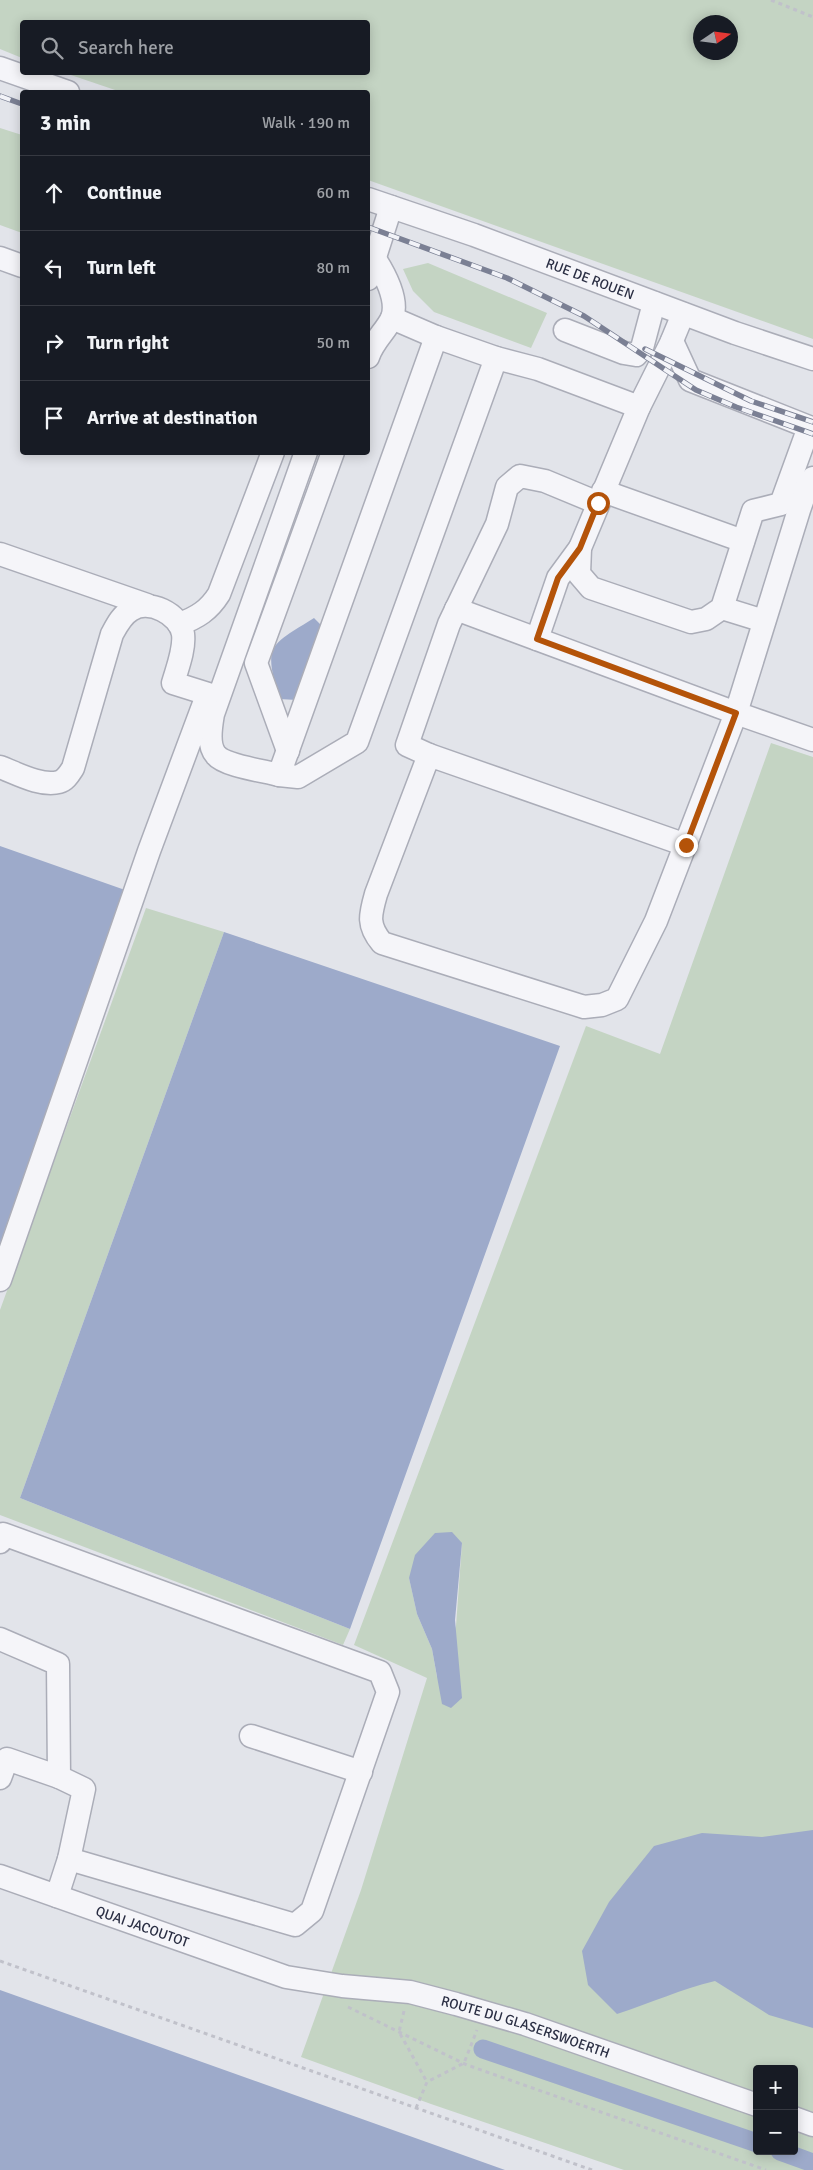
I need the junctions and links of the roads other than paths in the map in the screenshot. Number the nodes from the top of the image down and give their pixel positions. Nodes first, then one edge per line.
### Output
1 (0, 68) edge
2 (62, 90) edge
3 (370, 200) edge
4 (392, 207) junction
5 (0, 258) edge
6 (20, 265) edge
7 (371, 270) edge
8 (654, 303) junction
9 (683, 314) junction
10 (392, 318) junction
11 (565, 330) dead end
12 (436, 337) junction
13 (672, 341) junction
14 (370, 351) edge
15 (496, 358) junction
16 (813, 359) edge
17 (639, 407) junction
18 (272, 455) edge
19 (305, 455) edge
20 (332, 455) edge
21 (813, 478) edge
22 (601, 497) junction
23 (790, 507) junction
24 (744, 541) junction
25 (580, 548) junction
26 (0, 554) edge
27 (147, 605) junction
28 (722, 608) junction
29 (456, 609) junction
30 (764, 621) junction
31 (179, 624) junction
32 (537, 639) junction
33 (216, 689) junction
34 (736, 713) junction
35 (813, 740) edge
36 (288, 751) junction
37 (429, 755) junction
38 (0, 767) edge
39 (279, 774) junction
40 (686, 845) junction
41 (0, 1280) edge
42 (0, 1542) edge
43 (0, 1639) edge
44 (251, 1736) dead end
45 (360, 1772) junction
46 (59, 1777) junction
47 (0, 1778) edge
48 (69, 1859) junction
49 (0, 1876) edge
50 (57, 1896) junction
51 (286, 1977) joint
52 (753, 2104) edge
53 (798, 2119) edge
54 (813, 2125) edge

1 - 2 street
3 - 4 street, RUE DE ROUEN
4 - 7 street
4 - 8 street, RUE DE ROUEN
5 - 6 street
7 - 10 street
8 - 9 street, RUE DE ROUEN
8 - 11 street
9 - 13 street
9 - 16 street, RUE DE ROUEN
10 - 12 street
10 - 14 street
12 - 15 street
12 - 36 street
13 - 17 street
13 - 23 street
15 - 17 street
15 - 39 street
17 - 22 street
18 - 31 street
19 - 33 street
20 - 36 street
21 - 23 street
22 - 24 street
22 - 25 street
22 - 29 street
23 - 24 street
23 - 30 street
24 - 28 street
25 - 28 street
25 - 32 street
26 - 27 street
27 - 31 street
27 - 38 street
28 - 30 street
29 - 32 street
29 - 37 street
30 - 34 street
31 - 33 street
32 - 34 street
33 - 39 street
33 - 41 street
34 - 35 street
34 - 40 street
36 - 39 street
37 - 40 street
37 - 40 street
42 - 45 street
43 - 46 street
44 - 45 street
45 - 48 street
46 - 47 street
46 - 48 street
48 - 50 street
49 - 50 street, QUAI JACOUTOT
50 - 51 street, QUAI JACOUTOT
51 - 52 street, ROUTE DU GLASERSWOERTH
53 - 54 street

